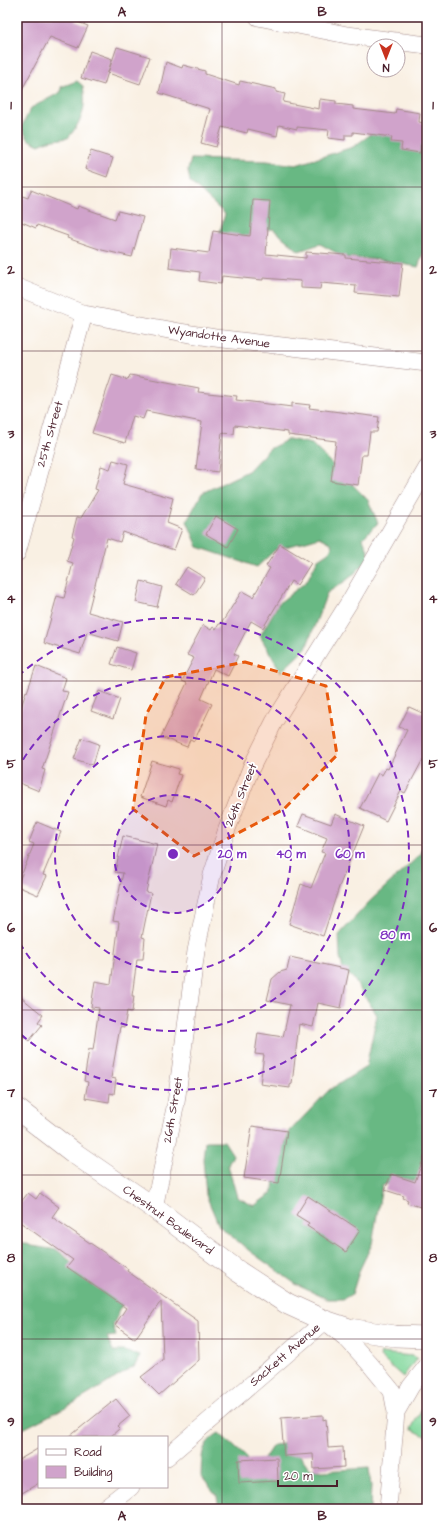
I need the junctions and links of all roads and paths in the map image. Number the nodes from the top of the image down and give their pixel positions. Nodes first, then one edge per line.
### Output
1 (258, 17) edge
2 (427, 45) edge
3 (17, 287) edge
4 (84, 314) junction
5 (427, 363) edge
6 (427, 468) edge
7 (17, 553) edge
8 (17, 1109) edge
9 (154, 1208) junction
10 (325, 1321) junction
11 (427, 1337) edge
12 (427, 1366) edge
13 (396, 1412) junction
14 (168, 1456) edge
15 (130, 1488) edge
16 (103, 1509) edge
17 (388, 1509) edge

1 - 2 street
3 - 4 street, Wyandotte Avenue
4 - 5 street, Wyandotte Avenue
4 - 7 street, 25th Street
6 - 9 street, 26th Street
8 - 9 street, Chestnut Boulevard
9 - 10 street, Chestnut Boulevard
10 - 11 street, Sackett Avenue
10 - 13 street
10 - 14 street, Sackett Avenue
12 - 13 street
13 - 17 street
15 - 16 street

